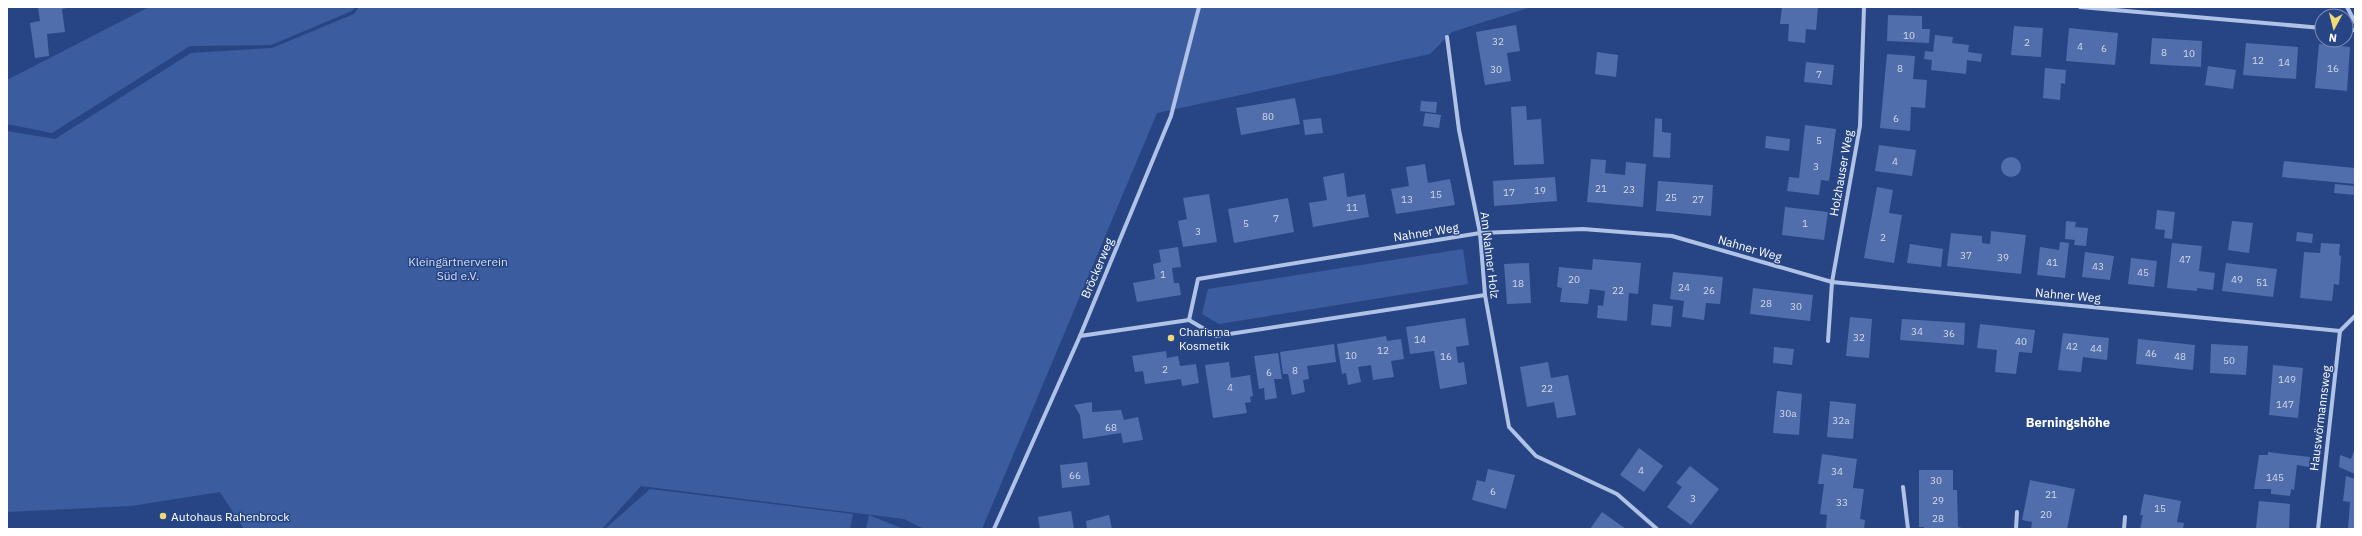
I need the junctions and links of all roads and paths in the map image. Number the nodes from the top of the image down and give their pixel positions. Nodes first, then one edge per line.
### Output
1 (1199, 7) edge
2 (1864, 7) edge
3 (2080, 7) edge
4 (2347, 7) edge
5 (2355, 22) edge
6 (2314, 27) edge
7 (1447, 37) dead end
8 (1480, 233) junction
9 (1832, 282) junction
10 (1485, 294) junction
11 (2355, 316) edge
12 (1189, 320) junction
13 (2340, 331) junction
14 (1080, 336) junction
15 (1828, 341) dead end
16 (1903, 487) dead end
17 (2017, 512) dead end
18 (2125, 517) dead end
19 (994, 529) edge
20 (1657, 529) edge
21 (1908, 529) edge
22 (2016, 529) edge
23 (2124, 529) edge
24 (2318, 529) edge

1 - 14 street, Bröckerweg
2 - 9 street, Holzhauser Weg
3 - 6 street
4 - 5 street
7 - 8 street, Am Nahner Holz
8 - 9 street, Nahner Weg
8 - 10 street, Am Nahner Holz
8 - 12 street, Nahner Weg
9 - 13 street, Nahner Weg
9 - 15 street, Holzhauser Weg
10 - 12 street
10 - 20 street, Am Nahner Holz
11 - 13 street
12 - 14 street
13 - 24 street, Hauswörmannsweg
14 - 19 street, Bröckerweg
16 - 21 street
17 - 22 street
18 - 23 street

